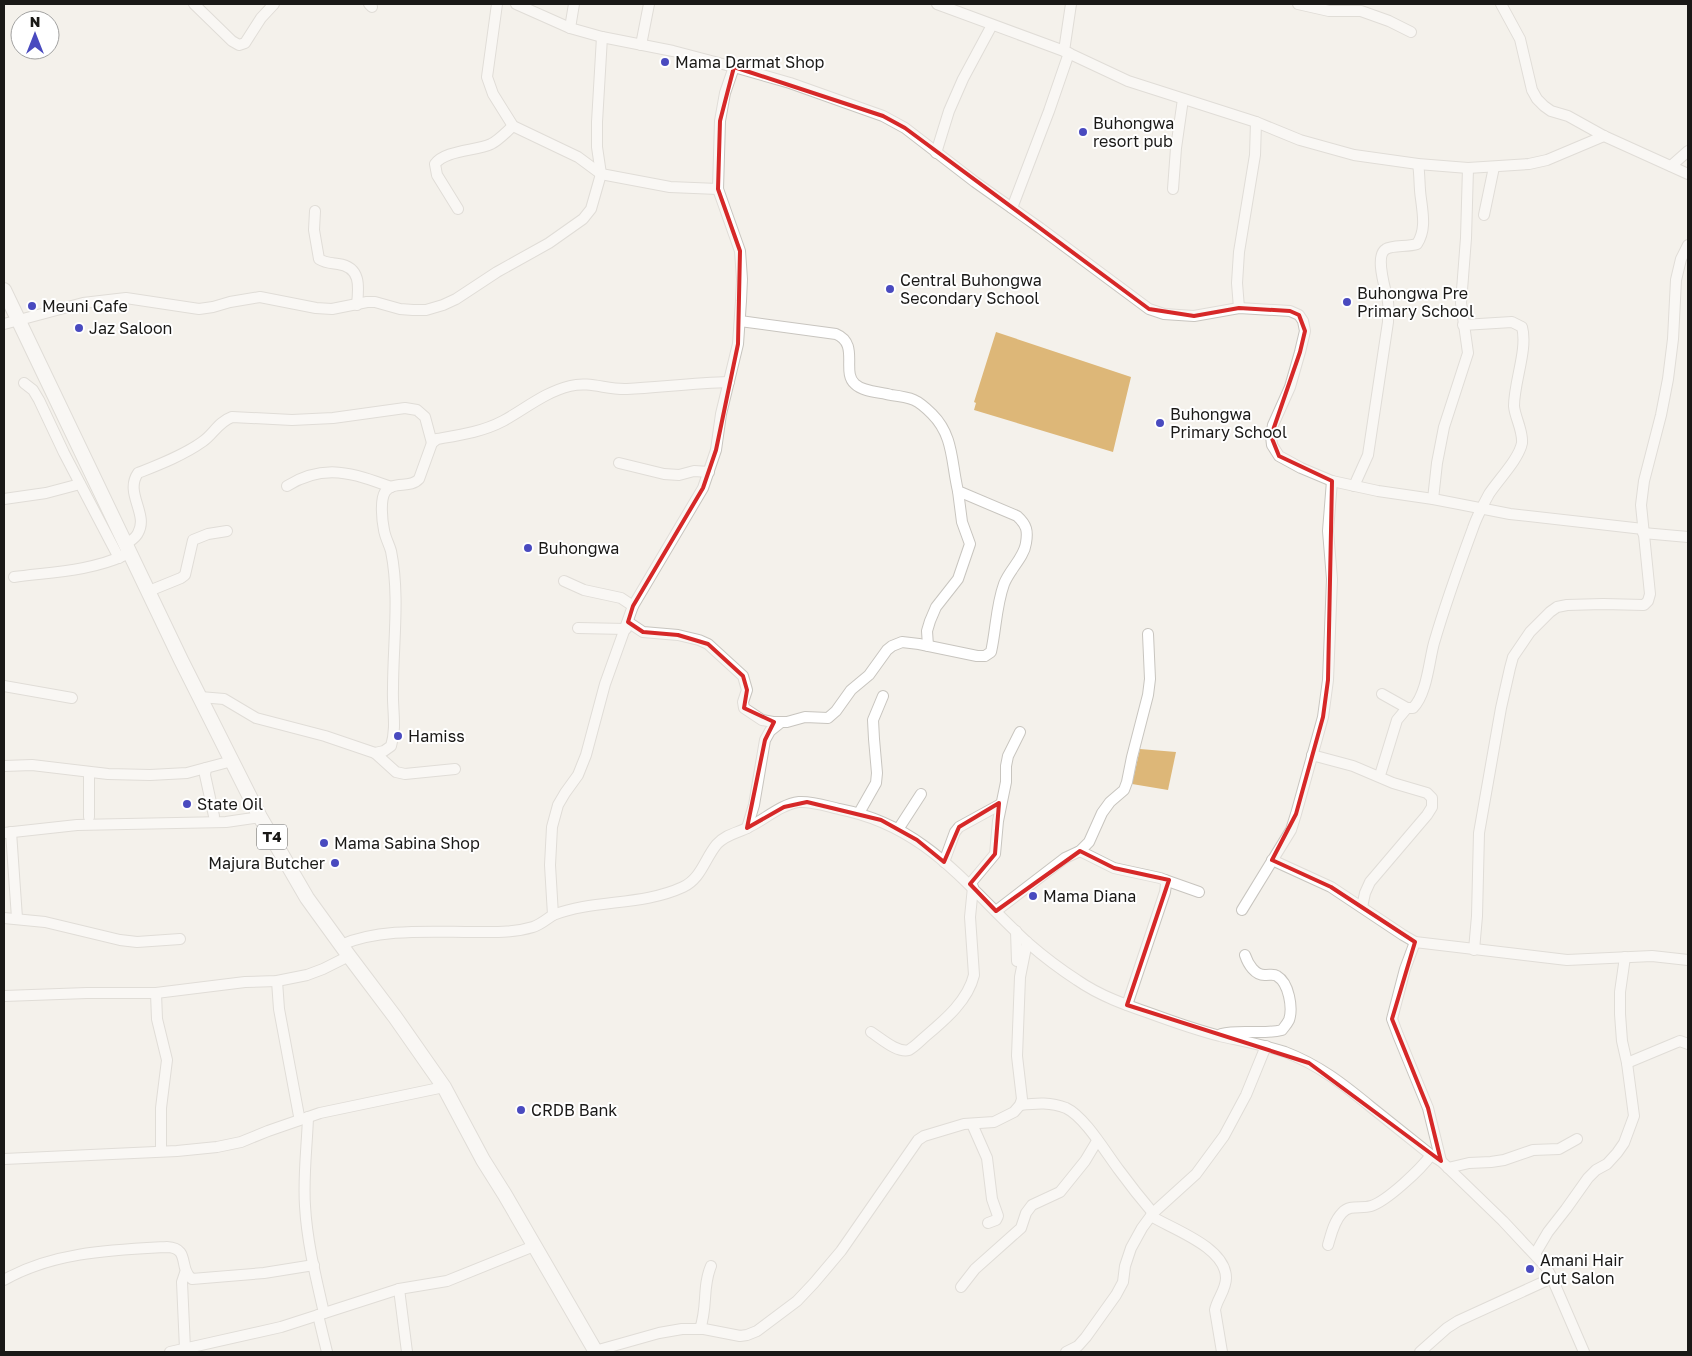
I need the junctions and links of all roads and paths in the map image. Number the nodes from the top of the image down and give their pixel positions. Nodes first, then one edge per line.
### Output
1 (194, 4) edge
2 (274, 4) edge
3 (497, 4) edge
4 (516, 4) edge
5 (574, 4) edge
6 (649, 4) edge
7 (938, 4) edge
8 (1071, 4) edge
9 (1298, 4) edge
10 (1501, 4) edge
11 (992, 25) junction
12 (570, 28) junction
13 (1411, 32) dead end
14 (602, 37) junction
15 (641, 45) junction
16 (1066, 52) junction
17 (734, 67) junction
18 (1184, 99) junction
19 (1256, 122) junction
20 (513, 126) junction
21 (1604, 136) junction
22 (1688, 151) edge
23 (936, 153) junction
24 (1418, 164) junction
25 (1671, 166) junction
26 (1494, 167) junction
27 (1468, 168) junction
28 (601, 174) junction
29 (1688, 174) edge
30 (1173, 188) dead end
31 (718, 189) junction
32 (1012, 208) junction
33 (458, 209) dead end
34 (315, 211) dead end
35 (1484, 215) dead end
36 (1688, 245) edge
37 (4, 290) edge
38 (357, 305) junction
39 (1239, 308) junction
40 (19, 320) junction
41 (740, 320) junction
42 (4, 324) edge
43 (1463, 325) junction
44 (729, 382) junction
45 (24, 383) dead end
46 (432, 443) junction
47 (619, 463) dead end
48 (709, 472) junction
49 (1332, 480) junction
50 (80, 484) junction
51 (288, 486) dead end
52 (1354, 486) junction
53 (391, 487) junction
54 (958, 491) junction
55 (4, 499) edge
56 (1433, 499) junction
57 (1481, 508) junction
58 (227, 531) dead end
59 (1643, 531) junction
60 (1688, 537) edge
61 (125, 551) junction
62 (14, 577) dead end
63 (564, 580) dead end
64 (149, 591) junction
65 (633, 606) junction
66 (627, 625) junction
67 (578, 628) dead end
68 (1148, 634) dead end
69 (928, 646) junction
70 (4, 686) edge
71 (1382, 694) dead end
72 (883, 696) dead end
73 (200, 697) junction
74 (72, 698) dead end
75 (1407, 708) junction
76 (780, 723) junction
77 (1020, 732) dead end
78 (375, 753) junction
79 (1312, 755) junction
80 (232, 761) junction
81 (4, 766) edge
82 (206, 768) junction
83 (455, 769) dead end
84 (89, 772) junction
85 (1381, 772) dead end
86 (921, 794) dead end
87 (1001, 804) junction
88 (859, 814) junction
89 (214, 816) dead end
90 (89, 817) dead end
91 (260, 817) junction
92 (747, 828) junction
93 (899, 828) junction
94 (8, 832) edge
95 (1080, 851) junction
96 (1272, 860) junction
97 (944, 862) junction
98 (1165, 880) junction
99 (971, 885) junction
100 (1199, 892) dead end
101 (1362, 907) junction
102 (1242, 910) dead end
103 (996, 911) junction
104 (553, 915) junction
105 (4, 918) edge
106 (17, 918) junction
107 (1016, 931) junction
108 (180, 939) dead end
109 (1027, 942) junction
110 (1415, 942) junction
111 (345, 950) junction
112 (1474, 950) junction
113 (1245, 955) dead end
114 (1625, 957) junction
115 (1688, 960) edge
116 (1017, 961) dead end
117 (277, 981) junction
118 (156, 993) junction
119 (4, 996) edge
120 (1127, 1005) junction
121 (871, 1032) dead end
122 (1218, 1035) junction
123 (1688, 1044) edge
124 (1266, 1046) junction
125 (1627, 1063) junction
126 (444, 1087) junction
127 (1020, 1106) junction
128 (304, 1117) junction
129 (972, 1124) junction
130 (1577, 1139) dead end
131 (1097, 1141) junction
132 (161, 1151) junction
133 (1431, 1155) junction
134 (4, 1159) edge
135 (1444, 1164) junction
136 (1152, 1214) junction
137 (988, 1224) dead end
138 (1328, 1245) dead end
139 (534, 1246) junction
140 (1535, 1254) junction
141 (314, 1265) junction
142 (711, 1266) dead end
143 (187, 1275) junction
144 (1552, 1278) junction
145 (4, 1280) edge
146 (961, 1287) dead end
147 (399, 1288) junction
148 (321, 1314) junction
149 (700, 1329) junction
150 (185, 1349) junction
151 (170, 1352) edge
152 (327, 1352) edge
153 (407, 1352) edge
154 (595, 1352) edge
155 (1066, 1352) edge
156 (1222, 1352) edge
157 (1420, 1352) edge
158 (1584, 1352) edge

1 - 2 street
3 - 20 street
4 - 12 street
5 - 12 street
6 - 15 street
7 - 11 street
8 - 16 street
9 - 13 street
10 - 21 street
11 - 16 street
11 - 23 street
12 - 14 street
14 - 15 street
14 - 28 street
15 - 17 street
16 - 18 street
16 - 32 street
17 - 23 street
17 - 31 street
18 - 19 street
18 - 30 street
19 - 24 street
19 - 39 street
20 - 28 street
20 - 33 street
21 - 25 street
21 - 26 street
22 - 25 street
23 - 32 street
24 - 27 street
24 - 52 street
25 - 29 street
26 - 27 street
26 - 35 street
27 - 43 street
28 - 31 street
28 - 38 street
31 - 41 street
32 - 39 street
34 - 38 street
36 - 59 street
37 - 40 highway, T4
38 - 40 street
39 - 49 street
40 - 42 street
40 - 61 highway, T4
41 - 44 street
41 - 54 street
43 - 56 street
43 - 57 street
44 - 46 street
44 - 48 street
45 - 50 street
46 - 53 street
46 - 61 street
47 - 48 street
48 - 65 street
49 - 52 street
49 - 79 street
50 - 55 street
50 - 61 street
51 - 53 street
52 - 56 street
53 - 78 street
54 - 69 street
54 - 69 street
56 - 57 street
57 - 59 street
57 - 75 street
58 - 64 street
59 - 60 street
59 - 112 street
61 - 62 street
61 - 64 highway, T4
63 - 65 street
64 - 73 highway, T4
65 - 66 street
66 - 67 street
66 - 76 street
66 - 104 street
68 - 95 street
69 - 76 street
70 - 74 street
71 - 75 street
72 - 88 street
73 - 78 street
73 - 80 highway, T4
75 - 85 street
76 - 92 street
77 - 87 street
78 - 83 street
79 - 96 street
79 - 101 street
80 - 82 street
80 - 91 highway, T4
81 - 84 street
82 - 84 street
82 - 89 street
84 - 90 street
86 - 93 street
87 - 97 street
87 - 99 street
88 - 92 street
88 - 93 street
91 - 94 street
91 - 111 highway, T4
92 - 104 street
93 - 97 street
94 - 106 street
95 - 98 street
95 - 103 street
96 - 101 street
96 - 102 street
97 - 99 street
98 - 100 street
98 - 120 street
99 - 103 street
99 - 121 street
101 - 110 street
103 - 107 street
104 - 111 street
105 - 106 street
106 - 108 street
107 - 109 street
107 - 116 street
109 - 120 street
109 - 127 street
110 - 112 street
110 - 135 street
111 - 117 street
111 - 126 highway, T4
112 - 114 street
113 - 122 street
114 - 115 street
114 - 125 street
117 - 118 street
117 - 128 street
118 - 119 street
118 - 132 street
120 - 122 street
122 - 124 street
123 - 125 street
124 - 133 street
124 - 136 street
125 - 140 street
126 - 128 street
126 - 139 highway, T4
127 - 129 street
127 - 131 street
128 - 132 street
128 - 141 street
129 - 137 street
129 - 149 street
130 - 135 street
131 - 136 street
131 - 146 street
132 - 134 street
133 - 135 street
133 - 138 street
135 - 140 street
136 - 155 street
136 - 156 street
139 - 147 street
139 - 154 highway, T4
140 - 144 street
141 - 143 street
141 - 148 street
142 - 149 street
143 - 145 street
143 - 150 street
144 - 157 street
144 - 158 street
147 - 148 street
147 - 153 street
148 - 150 street
148 - 152 street
149 - 154 street
150 - 151 street

